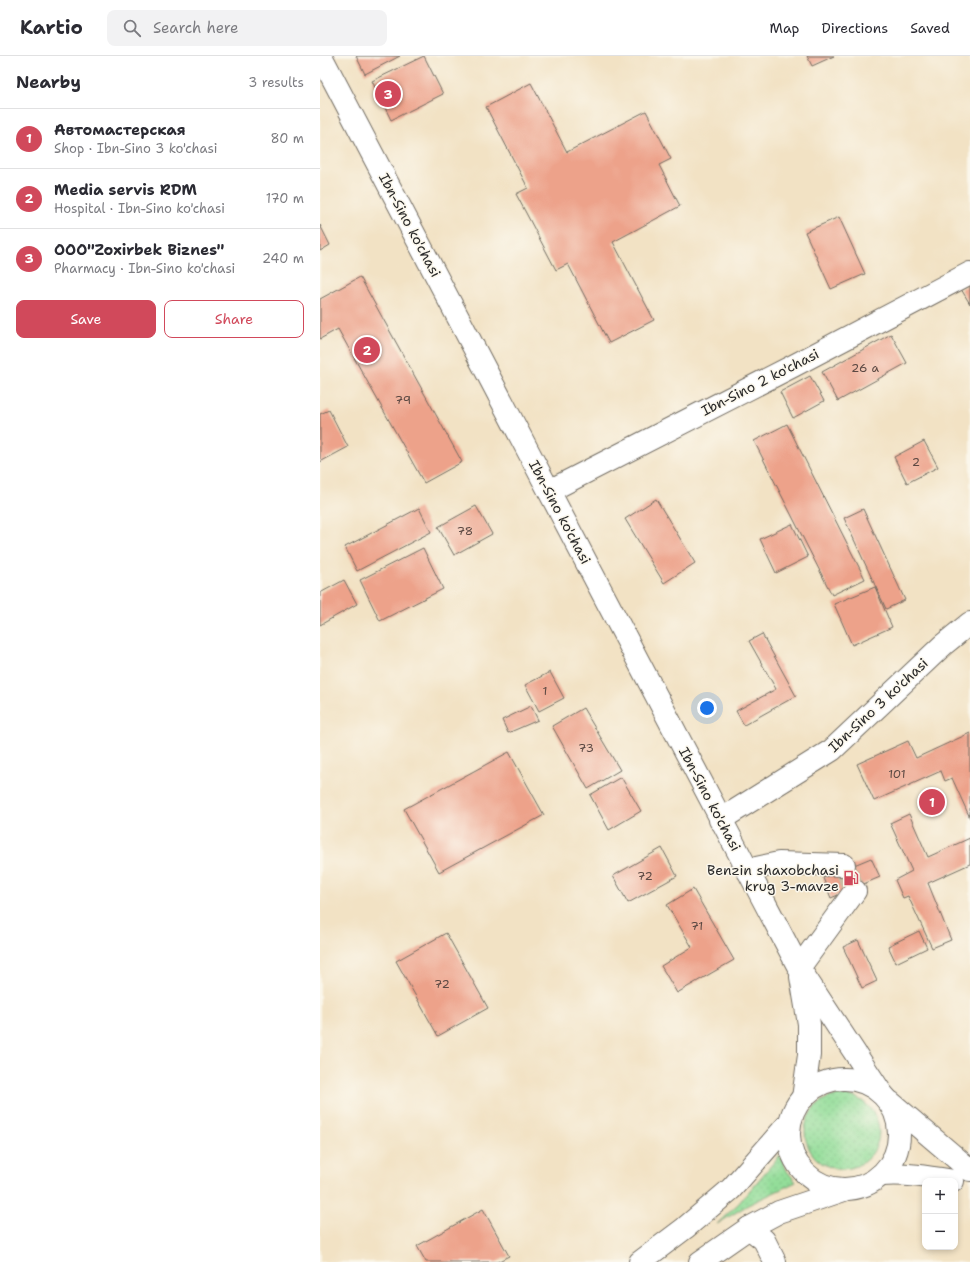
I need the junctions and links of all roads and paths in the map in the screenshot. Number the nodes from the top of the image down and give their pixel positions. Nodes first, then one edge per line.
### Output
1 (321, 56) edge
2 (970, 273) edge
3 (549, 491) junction
4 (970, 623) edge
5 (720, 820) junction
6 (844, 864) dead end
7 (747, 870) junction
8 (854, 891) dead end
9 (799, 968) junction
10 (885, 1097) junction
11 (802, 1098) junction
12 (790, 1122) junction
13 (970, 1170) edge
14 (882, 1175) junction
15 (936, 1178) edge
16 (958, 1182) edge
17 (970, 1184) edge
18 (844, 1190) junction
19 (749, 1228) junction
20 (640, 1262) edge
21 (700, 1262) edge
22 (775, 1262) edge

1 - 3 main road, Ibn-Sino ko'chasi
2 - 3 main road, Ibn-Sino 2 ko'chasi
3 - 5 main road, Ibn-Sino ko'chasi
4 - 5 main road, Ibn-Sino 3 ko'chasi
5 - 7 main road, Ibn-Sino ko'chasi
6 - 7 main road
7 - 9 main road, Ibn-Sino ko'chasi
8 - 9 main road
9 - 10 main road
9 - 11 main road
10 - 11 main road
10 - 13 main road
10 - 14 main road
11 - 12 main road
12 - 18 main road
12 - 20 main road
14 - 15 main road
14 - 18 main road
16 - 17 main road
18 - 19 main road
19 - 21 main road
19 - 22 main road

